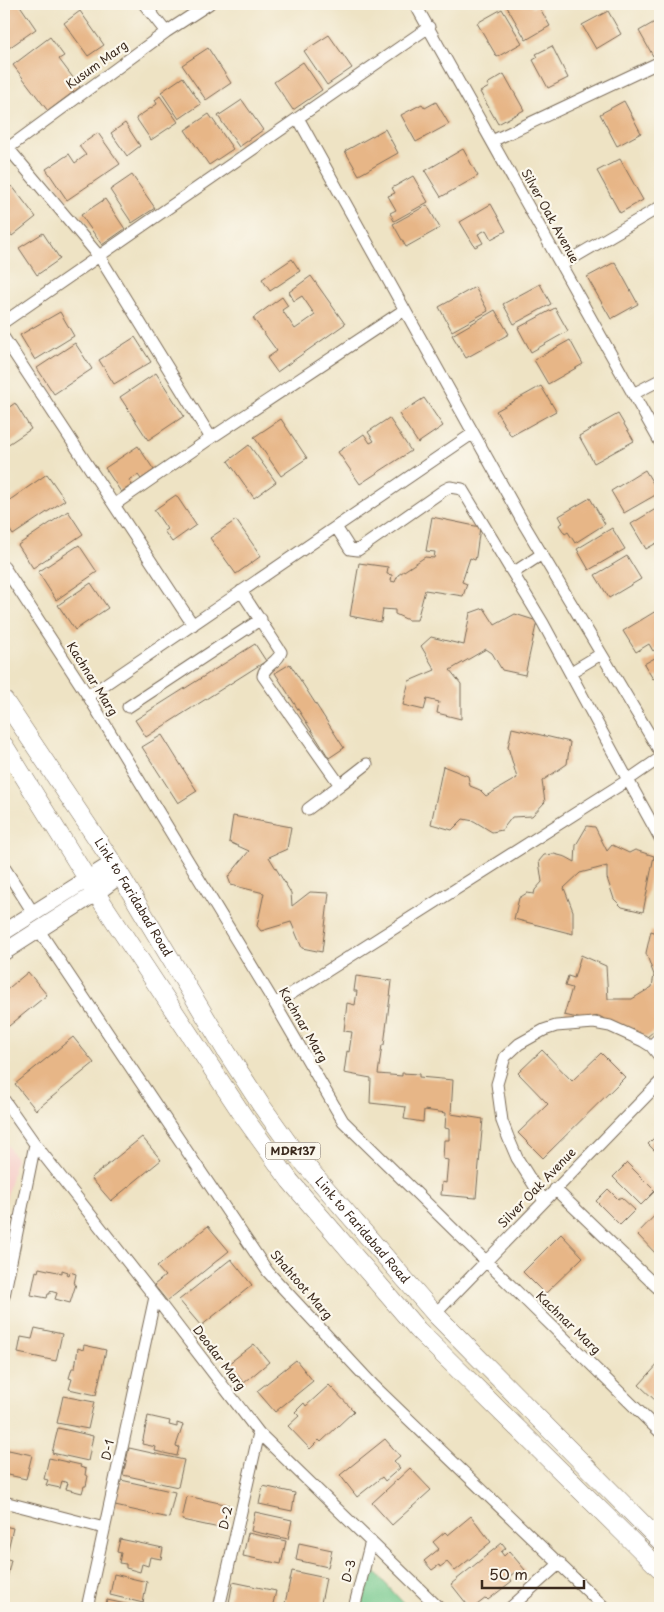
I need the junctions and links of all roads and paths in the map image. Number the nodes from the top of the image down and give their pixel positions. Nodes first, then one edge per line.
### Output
1 (144, 4) edge
2 (209, 4) edge
3 (415, 4) edge
4 (429, 27) junction
5 (166, 32) junction
6 (660, 62) edge
7 (298, 118) junction
8 (492, 141) junction
9 (6, 149) edge
10 (660, 207) edge
11 (99, 256) junction
12 (561, 265) junction
13 (404, 310) junction
14 (4, 322) edge
15 (4, 338) edge
16 (660, 380) edge
17 (633, 394) junction
18 (472, 434) junction
19 (211, 438) junction
20 (660, 442) edge
21 (114, 506) junction
22 (336, 527) junction
23 (542, 554) junction
24 (4, 567) edge
25 (513, 573) junction
26 (241, 591) junction
27 (260, 620) junction
28 (193, 624) junction
29 (601, 654) junction
30 (571, 672) junction
31 (88, 696) junction
32 (4, 700) edge
33 (128, 707) dead end
34 (4, 745) edge
35 (660, 752) edge
36 (660, 758) edge
37 (367, 764) dead end
38 (628, 780) junction
39 (340, 785) junction
40 (308, 809) dead end
41 (660, 838) edge
42 (4, 867) edge
43 (117, 869) junction
44 (92, 886) junction
45 (36, 922) junction
46 (4, 932) edge
47 (4, 952) edge
48 (276, 1004) junction
49 (660, 1037) edge
50 (651, 1046) junction
51 (660, 1057) edge
52 (660, 1082) edge
53 (4, 1100) edge
54 (35, 1144) junction
55 (555, 1189) junction
56 (544, 1201) junction
57 (485, 1261) junction
58 (659, 1285) edge
59 (4, 1296) edge
60 (155, 1297) junction
61 (435, 1314) junction
62 (660, 1432) edge
63 (259, 1433) junction
64 (4, 1502) edge
65 (104, 1528) junction
66 (371, 1541) junction
67 (660, 1541) edge
68 (560, 1563) junction
69 (660, 1568) edge
70 (87, 1608) edge
71 (219, 1608) edge
72 (354, 1608) edge
73 (439, 1608) edge
74 (510, 1608) edge
75 (605, 1608) edge

1 - 5 street
2 - 5 street, Kusum Marg
3 - 4 street, Silver Oak Avenue
4 - 7 street
4 - 8 street, Silver Oak Avenue
5 - 9 street, Kusum Marg
6 - 8 street
7 - 11 street
7 - 13 street
8 - 12 street, Silver Oak Avenue
9 - 11 street
10 - 12 street
11 - 14 street
11 - 19 street
12 - 17 street, Silver Oak Avenue
13 - 18 street
13 - 19 street
15 - 21 street
16 - 17 street
17 - 20 street, Silver Oak Avenue
18 - 22 street
18 - 23 street
19 - 21 street
21 - 28 street
22 - 25 street
22 - 26 street
23 - 25 street
23 - 29 street
24 - 31 street, Kachnar Marg
25 - 30 street
26 - 27 street
26 - 28 street
27 - 33 street
27 - 39 street
28 - 31 street
29 - 30 street
29 - 35 street
30 - 38 street
31 - 48 street, Kachnar Marg
32 - 43 main road, Link to Faridabad Road / MDR137
34 - 44 main road, Link to Faridabad Road / MDR137
36 - 38 street
37 - 39 street
38 - 41 street
38 - 48 street
39 - 40 street
42 - 45 street, Shahtoot Marg
43 - 44 street
43 - 61 main road, Link to Faridabad Road / MDR137
44 - 45 street
44 - 69 main road, Link to Faridabad Road / MDR137
45 - 46 street
45 - 47 street
45 - 68 street, Shahtoot Marg
48 - 57 street, Kachnar Marg
49 - 50 street
50 - 51 street
50 - 56 street
52 - 55 street, Silver Oak Avenue
53 - 54 street, Deodar Marg
54 - 59 street
54 - 60 street, Deodar Marg
55 - 56 street, Silver Oak Avenue
55 - 58 street
56 - 57 street, Silver Oak Avenue
57 - 61 street, Silver Oak Avenue
57 - 62 street, Kachnar Marg
60 - 63 street, Deodar Marg
60 - 65 street, D-1
61 - 67 main road, Link to Faridabad Road / MDR137
63 - 66 street, Deodar Marg
63 - 71 street, D-2
64 - 65 street
65 - 70 street, D-1
66 - 72 street, D-3
66 - 73 street, Deodar Marg
68 - 74 street
68 - 75 street, Shahtoot Marg

